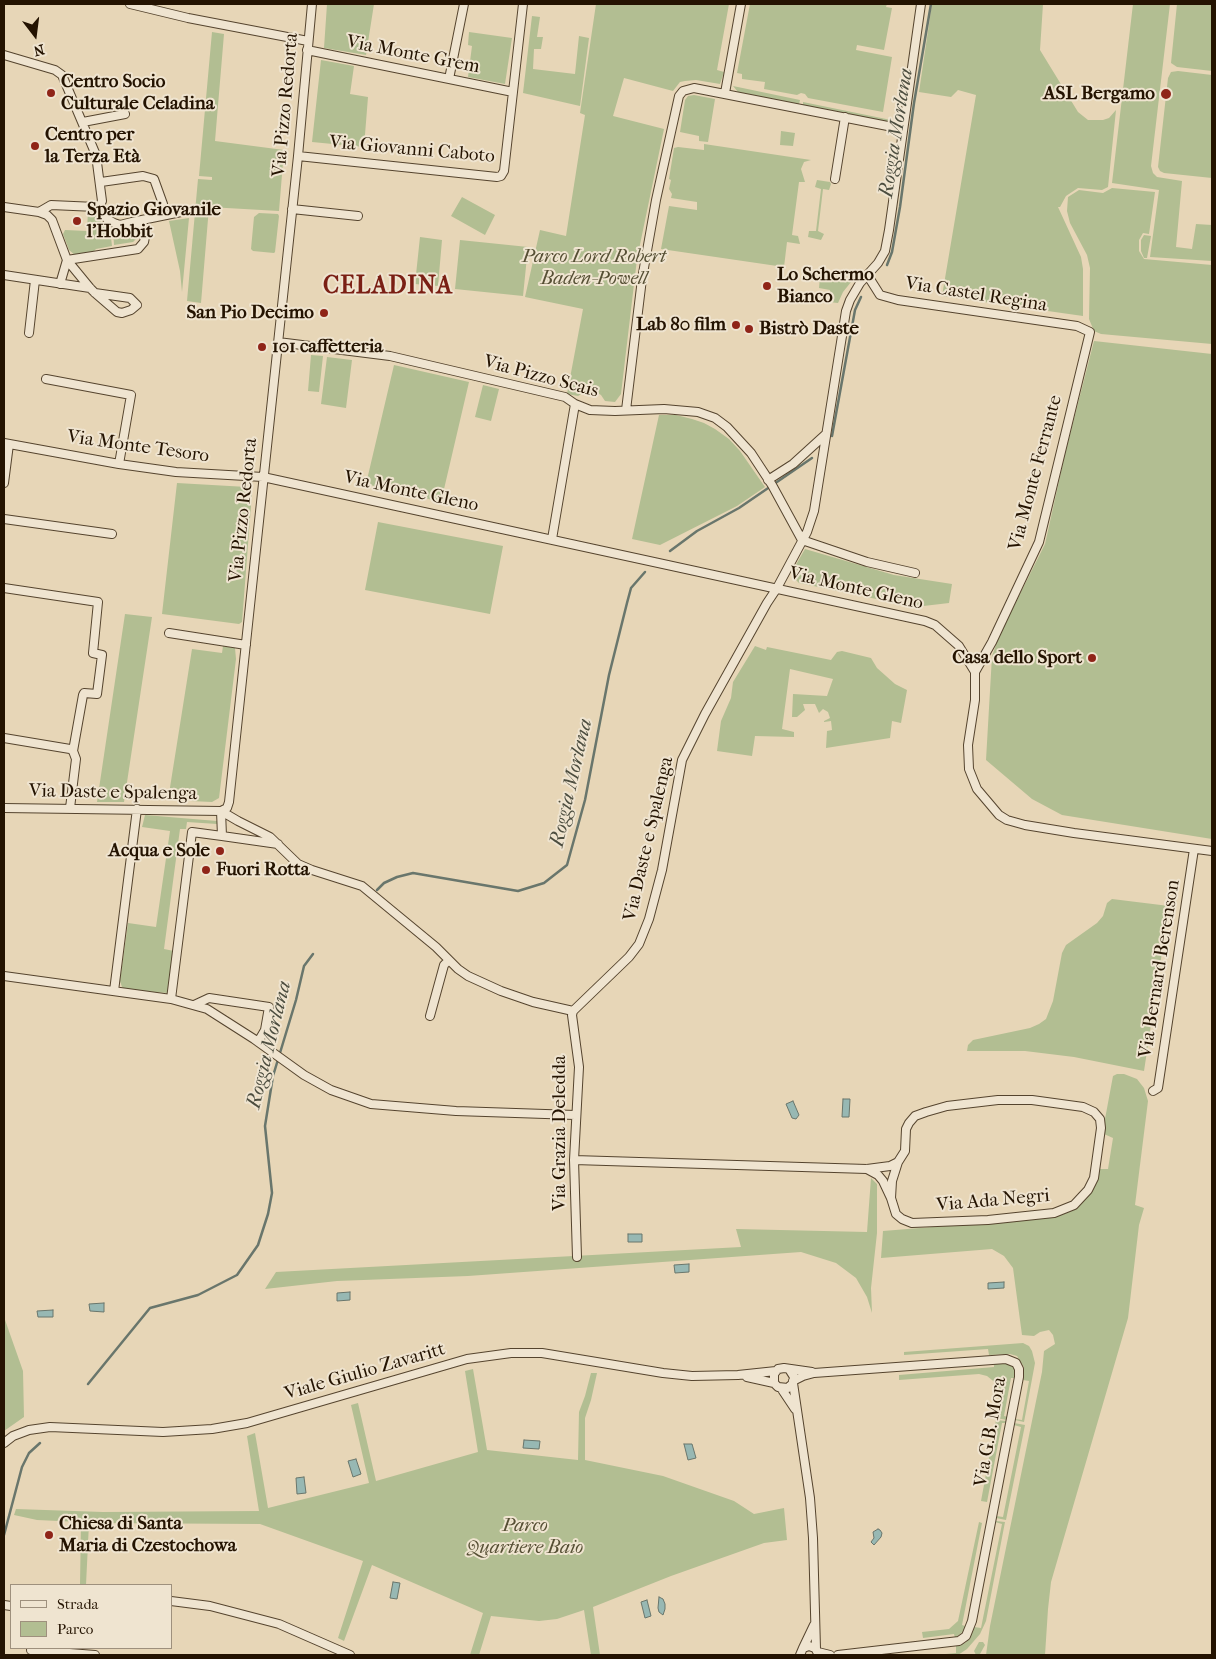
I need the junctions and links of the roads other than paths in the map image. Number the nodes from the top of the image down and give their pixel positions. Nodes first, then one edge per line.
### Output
1 (130, 4) edge
2 (312, 4) edge
3 (464, 4) edge
4 (522, 4) edge
5 (741, 4) edge
6 (920, 4) edge
7 (308, 41) junction
8 (307, 50) junction
9 (4, 55) edge
10 (450, 79) junction
11 (512, 92) junction
12 (725, 93) junction
13 (125, 114) dead end
14 (845, 117) junction
15 (83, 122) junction
16 (903, 129) junction
17 (298, 156) junction
18 (835, 180) dead end
19 (100, 182) junction
20 (163, 204) dead end
21 (96, 207) junction
22 (4, 208) edge
23 (292, 209) junction
24 (40, 212) junction
25 (180, 212) dead end
26 (358, 216) dead end
27 (132, 222) junction
28 (67, 260) junction
29 (4, 275) edge
30 (868, 276) junction
31 (35, 280) junction
32 (60, 284) junction
33 (92, 291) junction
34 (29, 332) dead end
35 (1090, 332) joint
36 (278, 342) junction
37 (46, 379) dead end
38 (576, 404) junction
39 (626, 410) junction
40 (826, 434) junction
41 (7, 443) edge
42 (119, 464) junction
43 (263, 477) junction
44 (770, 482) junction
45 (4, 483) edge
46 (4, 519) edge
47 (112, 534) dead end
48 (552, 540) junction
49 (802, 540) junction
50 (915, 573) dead end
51 (4, 588) edge
52 (777, 588) junction
53 (169, 633) dead end
54 (246, 645) junction
55 (975, 672) junction
56 (4, 738) edge
57 (73, 751) junction
58 (4, 808) edge
59 (70, 808) junction
60 (137, 809) junction
61 (221, 811) junction
62 (222, 836) junction
63 (278, 844) junction
64 (1194, 848) junction
65 (1212, 851) edge
66 (448, 961) junction
67 (4, 976) edge
68 (114, 991) junction
69 (171, 999) junction
70 (194, 1005) junction
71 (573, 1011) junction
72 (430, 1016) dead end
73 (258, 1042) junction
74 (1153, 1091) dead end
75 (575, 1115) junction
76 (574, 1160) junction
77 (898, 1162) junction
78 (867, 1169) junction
79 (891, 1198) junction
80 (577, 1256) dead end
81 (789, 1369) junction
82 (776, 1371) junction
83 (814, 1373) junction
84 (738, 1375) junction
85 (793, 1382) junction
86 (774, 1383) junction
87 (781, 1388) junction
88 (796, 1411) junction
89 (4, 1443) edge
90 (172, 1601) edge
91 (816, 1621) junction
92 (31, 1651) edge
93 (818, 1652) edge
94 (800, 1653) edge
95 (95, 1655) edge
96 (350, 1655) edge
97 (830, 1655) edge
98 (838, 1655) edge
99 (848, 1655) edge

1 - 7 street
2 - 7 street, Via Pizzo Redorta
3 - 10 street
4 - 11 street, Via Giovanni Caboto
5 - 12 street
6 - 16 street, Via Daste e Spalenga
7 - 8 street, Via Pizzo Redorta
8 - 10 street, Via Monte Grem
8 - 17 street, Via Pizzo Redorta
9 - 15 street
10 - 11 street, Via Monte Grem
11 - 17 street, Via Giovanni Caboto
12 - 14 street
12 - 39 street
13 - 15 street
14 - 16 street
14 - 18 street
15 - 19 street
16 - 30 street, Via Daste e Spalenga
17 - 23 street, Via Pizzo Redorta
19 - 20 street
19 - 21 street
21 - 24 street
21 - 27 street
22 - 24 street
23 - 26 street
23 - 36 street, Via Pizzo Redorta
24 - 28 street
25 - 27 street
27 - 28 street
28 - 32 street
28 - 33 street
29 - 31 street
30 - 35 street, Via Castel Regina
30 - 40 street, Via Daste e Spalenga
31 - 32 street
31 - 34 street
32 - 33 street
33 - 33 street
35 - 55 street, Via Monte Ferrante
36 - 38 street, Via Pizzo Scais
36 - 43 street, Via Pizzo Redorta
37 - 42 street
38 - 39 street, Via Pizzo Scais
38 - 48 street
39 - 44 street, Via Pizzo Scais
40 - 44 street
40 - 49 street, Via Daste e Spalenga
41 - 42 street, Via Monte Tesoro
41 - 45 street
42 - 43 street, Via Monte Tesoro
43 - 48 street, Via Monte Gleno
43 - 54 street, Via Pizzo Redorta
44 - 49 street
46 - 47 street
48 - 52 street, Via Monte Gleno
49 - 50 street
49 - 52 street, Via Daste e Spalenga
51 - 57 street
52 - 55 street, Via Monte Gleno
52 - 71 street, Via Daste e Spalenga
53 - 54 street
54 - 61 street, Via Pizzo Redorta
55 - 64 street
56 - 57 street
57 - 59 street
58 - 59 street, Via Daste e Spalenga
59 - 60 street, Via Daste e Spalenga
60 - 61 street, Via Daste e Spalenga
60 - 68 street
61 - 62 street, Via Daste e Spalenga
61 - 63 street, Via Daste e Spalenga
62 - 63 street
62 - 69 street, Via Daste e Spalenga
63 - 66 street, Via Daste e Spalenga
64 - 65 street
64 - 74 street, Via Bernard Berenson
66 - 71 street, Via Daste e Spalenga
66 - 72 street
67 - 68 street
68 - 69 street
69 - 70 street
70 - 73 street
70 - 73 street
71 - 75 street, Via Grazia Deledda
73 - 75 street
75 - 76 street, Via Grazia Deledda
76 - 78 street
76 - 80 street, Via Grazia Deledda
77 - 78 street
77 - 79 street, Via Ada Negri
77 - 79 street, Via Ada Negri
78 - 79 street, Via Ada Negri
81 - 82 street, Viale Giulio Zavaritt
81 - 83 street, Via G.B. Mora
81 - 85 street, Viale Giulio Zavaritt
82 - 84 street, Viale Giulio Zavaritt
82 - 86 street
83 - 85 street, Via G.B. Mora
83 - 99 street, Via G.B. Mora
84 - 86 street, Viale Giulio Zavaritt
84 - 89 street, Viale Giulio Zavaritt
85 - 87 street
85 - 88 street, Viale Giulio Zavaritt
86 - 87 street, Viale Giulio Zavaritt
87 - 88 street, Viale Giulio Zavaritt
88 - 91 street, Viale Giulio Zavaritt
90 - 96 street
91 - 93 street, Viale Giulio Zavaritt
91 - 94 street, Viale Giulio Zavaritt
92 - 95 street
93 - 94 street, Viale Giulio Zavaritt
93 - 97 street, Viale Giulio Zavaritt
98 - 99 street

